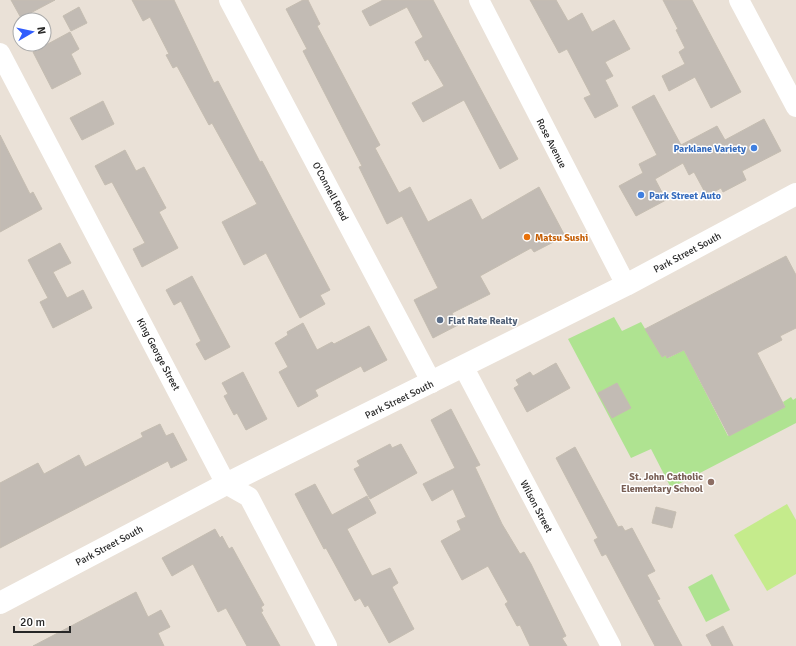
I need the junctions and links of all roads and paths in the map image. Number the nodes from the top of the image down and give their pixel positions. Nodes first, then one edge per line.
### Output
1 (229, 0) edge
2 (479, 0) edge
3 (740, 0) edge
4 (0, 53) edge
5 (796, 108) edge
6 (796, 194) edge
7 (626, 285) junction
8 (463, 366) junction
9 (432, 383) junction
10 (226, 484) junction
11 (0, 603) edge
12 (327, 646) edge
13 (611, 646) edge

1 - 9 street, O'Connell Road
2 - 7 street, Rose Avenue
3 - 5 street
4 - 10 street, King George Street
6 - 7 street, Park Street South
7 - 8 street, Park Street South
8 - 9 street, Park Street South
8 - 13 street, Wilson Street
9 - 10 street, Park Street South
10 - 11 street, Park Street South
10 - 12 street

